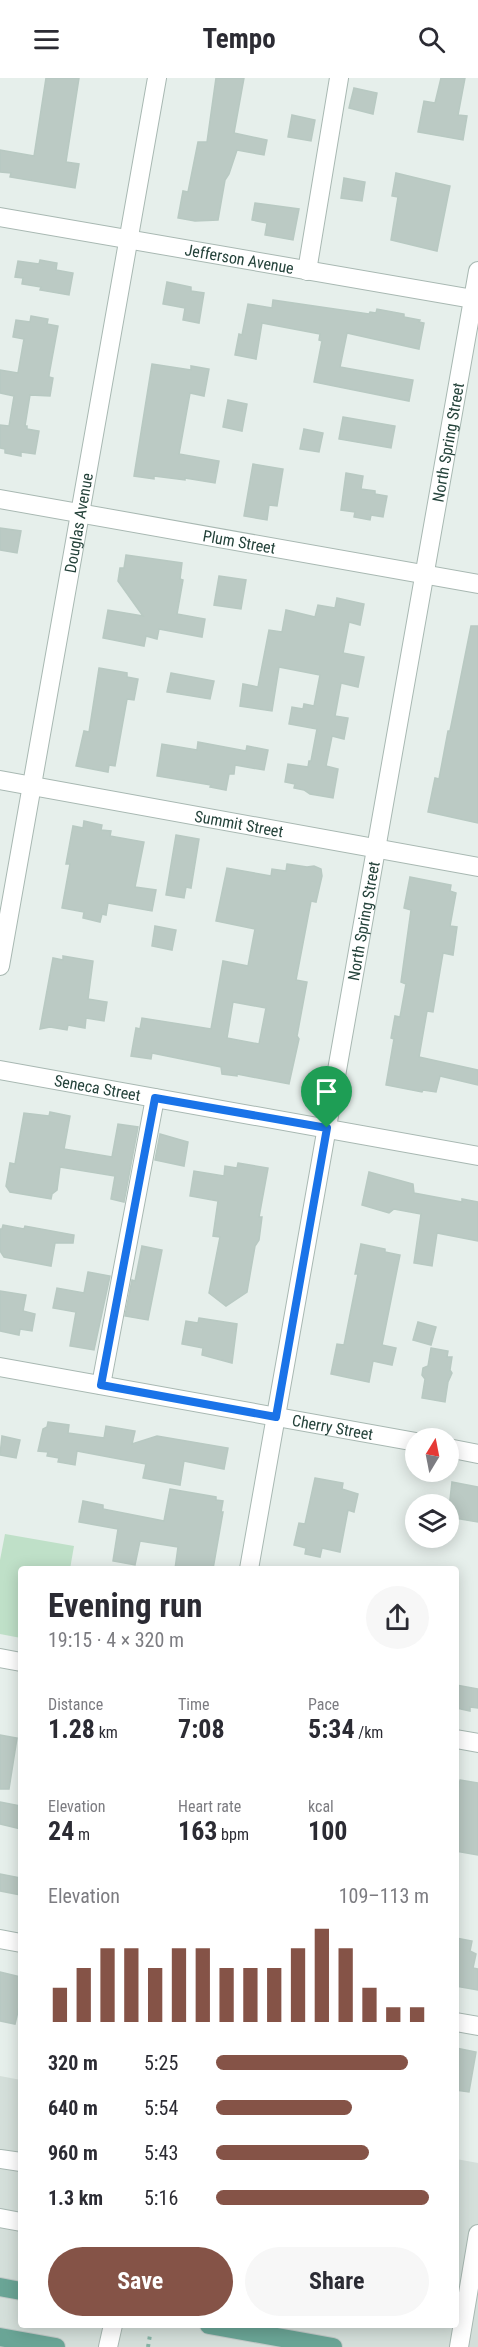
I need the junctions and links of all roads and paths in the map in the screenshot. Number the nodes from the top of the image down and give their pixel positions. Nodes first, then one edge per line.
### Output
1 (157, 78) edge
2 (339, 78) edge
3 (0, 217) edge
4 (129, 239) junction
5 (307, 271) junction
6 (478, 271) edge
7 (476, 299) edge
8 (0, 499) edge
9 (81, 514) junction
10 (423, 574) junction
11 (478, 584) edge
12 (0, 780) edge
13 (32, 786) junction
14 (377, 849) junction
15 (478, 867) edge
16 (0, 966) edge
17 (0, 1070) edge
18 (155, 1098) junction
19 (327, 1128) junction
20 (478, 1156) edge
21 (0, 1367) edge
22 (101, 1385) junction
23 (276, 1417) junction
24 (405, 1440) edge
25 (459, 1450) edge
26 (478, 1454) edge
27 (250, 1566) edge
28 (0, 1658) edge
29 (18, 1661) edge
30 (459, 1740) edge
31 (478, 1743) edge
32 (0, 1939) edge
33 (18, 1942) edge
34 (459, 2023) edge
35 (478, 2026) edge
36 (0, 2159) edge
37 (18, 2162) edge
38 (0, 2218) edge
39 (18, 2221) edge
40 (478, 2234) edge
41 (0, 2287) edge
42 (18, 2290) edge
43 (111, 2328) edge
44 (227, 2328) edge
45 (150, 2335) dead end
46 (0, 2337) edge
47 (56, 2347) edge
48 (108, 2347) edge
49 (148, 2347) edge
50 (333, 2347) edge
51 (459, 2347) edge

1 - 4 street, Douglas Avenue
2 - 5 street
3 - 4 street, Jefferson Avenue
4 - 5 street, Jefferson Avenue
4 - 9 street, Douglas Avenue
5 - 7 street, Jefferson Avenue
6 - 7 street, North Spring Street
7 - 10 street, North Spring Street
8 - 9 street, Plum Street
9 - 10 street, Plum Street
9 - 13 street, Douglas Avenue
10 - 11 street, Plum Street
10 - 14 street, North Spring Street
12 - 13 street, Summit Street
13 - 14 street, Summit Street
13 - 16 street, Douglas Avenue
14 - 15 street, Summit Street
14 - 19 street, North Spring Street
17 - 18 street, Seneca Street
18 - 19 street, Seneca Street
18 - 22 street
19 - 20 street, Seneca Street
19 - 23 street, North Spring Street
21 - 22 street, Cherry Street
22 - 23 street, Cherry Street
23 - 24 street, Cherry Street
23 - 27 street, North Spring Street
25 - 26 street
28 - 29 street
30 - 31 street
32 - 33 street
34 - 35 street
36 - 37 street
38 - 39 street
40 - 51 street
41 - 42 main road
43 - 48 street
44 - 50 main road
45 - 49 path
46 - 47 main road

